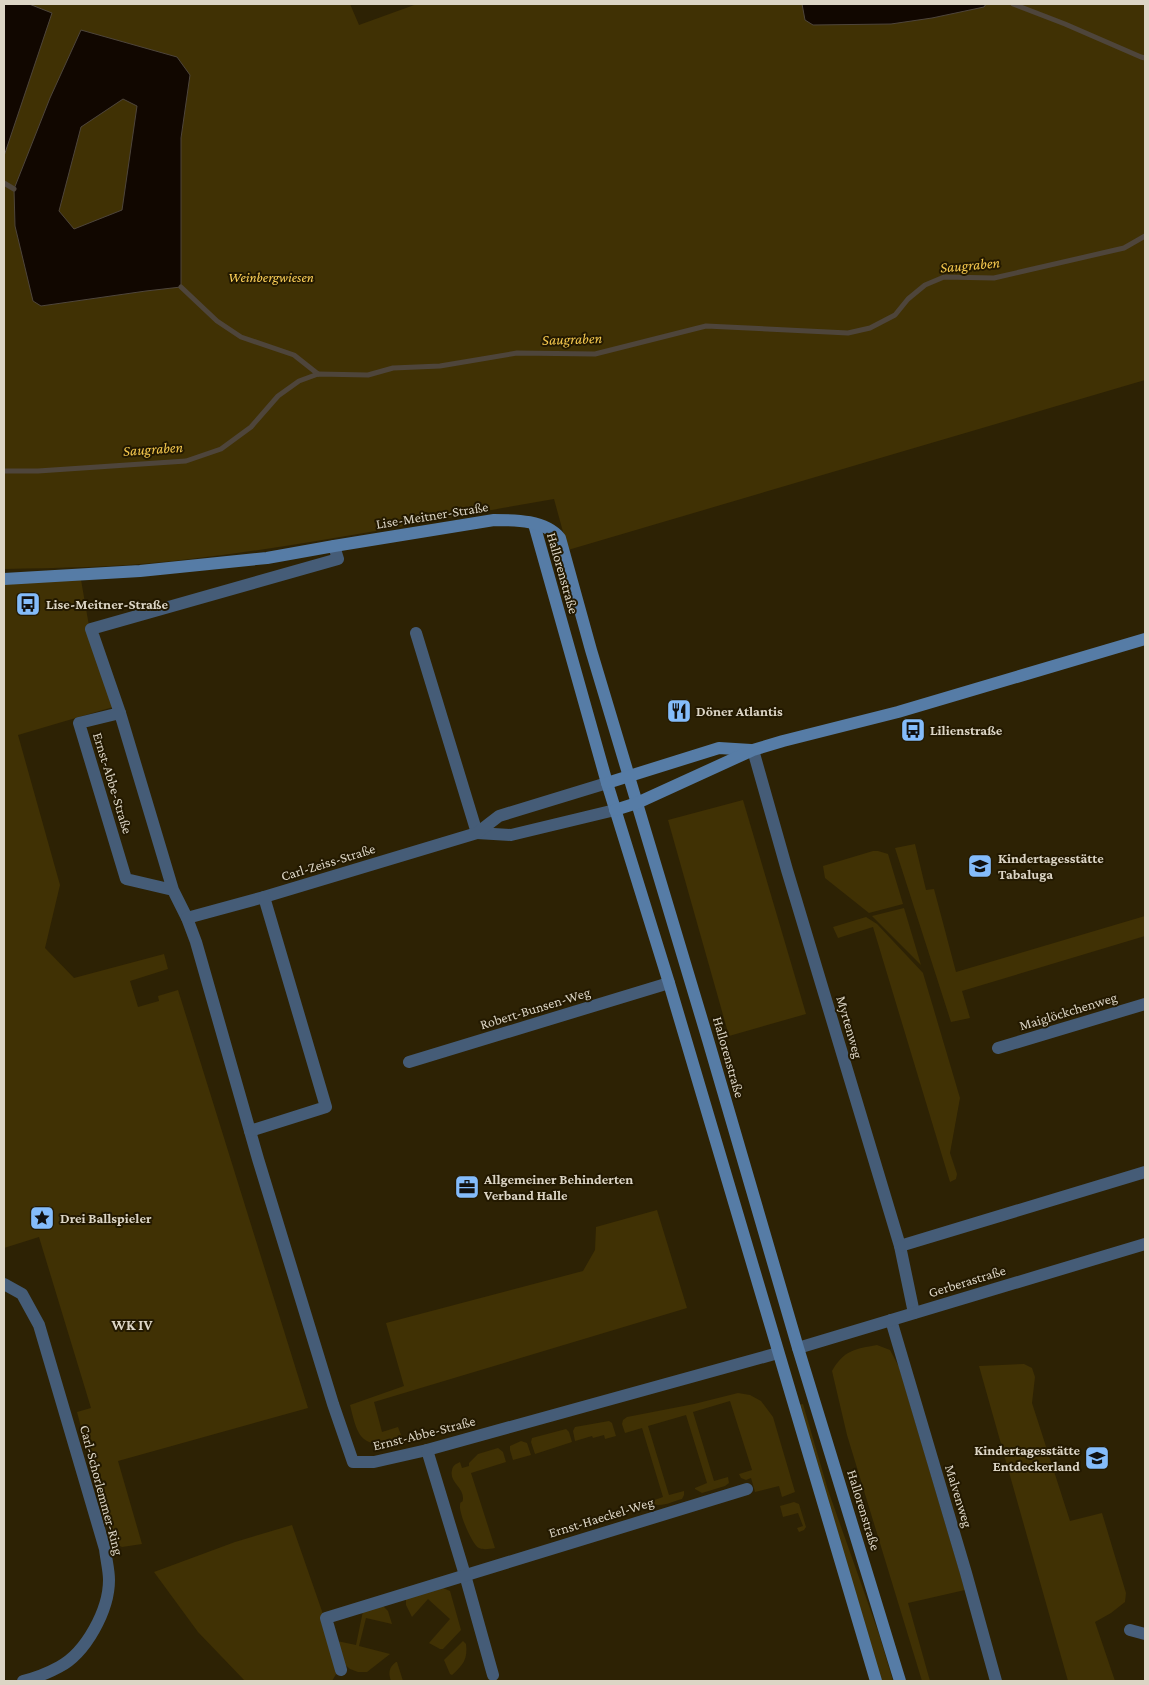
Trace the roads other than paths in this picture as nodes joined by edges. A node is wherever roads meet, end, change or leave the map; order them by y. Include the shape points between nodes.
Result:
1 (534, 524) junction
2 (334, 546) junction
3 (4, 579) edge
4 (416, 633) dead end
5 (1145, 639) edge
6 (120, 713) junction
7 (753, 750) junction
8 (629, 776) junction
9 (607, 783) junction
10 (637, 803) junction
11 (615, 810) junction
12 (477, 833) junction
13 (173, 890) junction
14 (264, 897) junction
15 (187, 918) junction
16 (669, 984) junction
17 (1145, 1004) edge
18 (998, 1048) dead end
19 (409, 1062) dead end
20 (250, 1131) junction
21 (1145, 1172) edge
22 (1145, 1244) edge
23 (900, 1246) junction
24 (4, 1284) edge
25 (914, 1313) junction
26 (891, 1320) junction
27 (798, 1348) junction
28 (778, 1353) junction
29 (427, 1450) junction
30 (747, 1489) dead end
31 (465, 1575) junction
32 (1130, 1630) dead end
33 (1145, 1634) edge
34 (341, 1670) dead end
35 (493, 1675) dead end
36 (23, 1681) edge
37 (876, 1681) edge
38 (900, 1681) edge
39 (996, 1681) edge

1 - 2 street, Lise-Meitner-Straße via 494,520
1 - 8 street, Hallorenstraße via 554,531 560,538
1 - 9 street, Hallorenstraße
2 - 3 street, Lise-Meitner-Straße via 267,558 159,569
2 - 6 street via 338,560 91,629
4 - 12 street
5 - 7 street via 898,712
6 - 13 street, Ernst-Abbe-Straße
6 - 13 street, Ernst-Abbe-Straße via 79,723 126,879
7 - 8 street via 720,748
7 - 10 street
7 - 23 street, Myrtenweg
8 - 9 street
8 - 10 street, Hallorenstraße
9 - 11 street, Hallorenstraße
9 - 12 street, Carl-Zeiss-Straße via 499,816
10 - 11 street
10 - 27 street, Hallorenstraße
11 - 12 street, Carl-Zeiss-Straße via 511,835
11 - 16 street, Hallorenstraße
12 - 14 street, Carl-Zeiss-Straße
13 - 15 street, Ernst-Abbe-Straße
14 - 15 street, Carl-Zeiss-Straße
14 - 20 street via 326,1107
15 - 20 street, Ernst-Abbe-Straße
16 - 19 street, Robert-Bunsen-Weg
16 - 28 street, Hallorenstraße
17 - 18 street, Maiglöckchenweg
20 - 29 street, Ernst-Abbe-Straße via 352,1462 374,1462
21 - 23 street
22 - 25 street, Gerberastraße
23 - 25 street, Myrtenweg
24 - 36 street, Carl-Schorlemmer-Ring via 22,1294 39,1325 105,1549 109,1580 98,1623 80,1650 60,1667
25 - 26 street, Gerberastraße
26 - 27 street, Gerberastraße
26 - 39 street, Malvenweg
27 - 28 street
27 - 38 street, Hallorenstraße
28 - 29 street, Ernst-Abbe-Straße
28 - 37 street, Hallorenstraße
29 - 31 street
30 - 31 street, Ernst-Haeckel-Weg
31 - 34 street, Ernst-Haeckel-Weg via 326,1618
31 - 35 street
32 - 33 street

